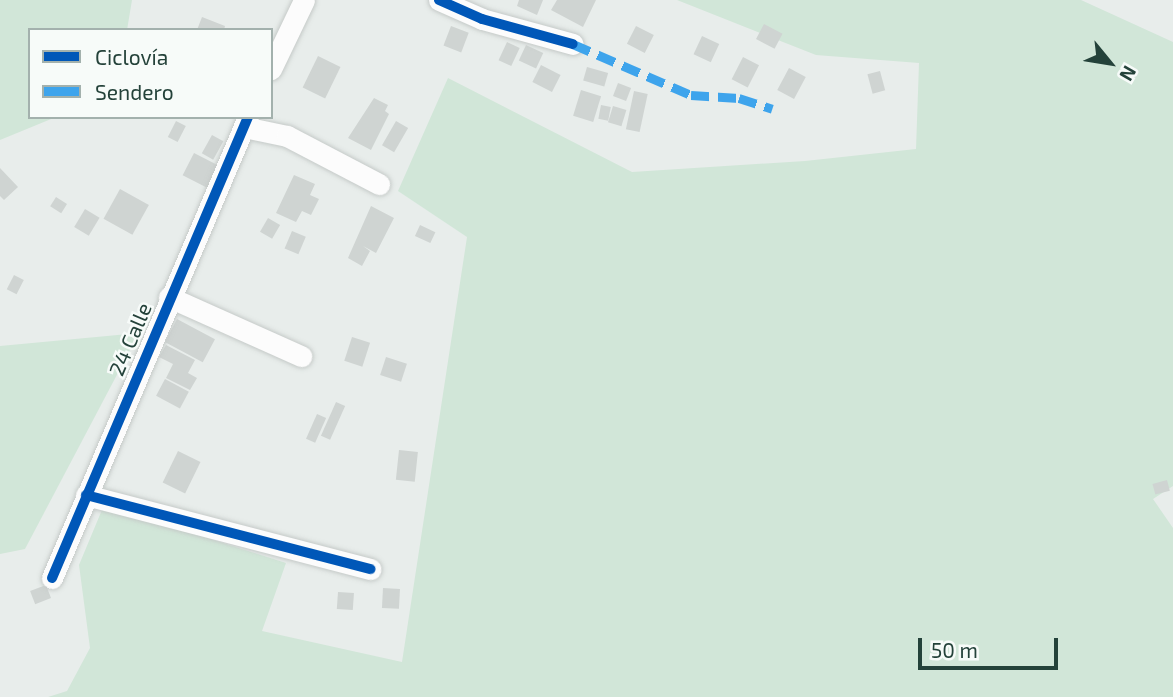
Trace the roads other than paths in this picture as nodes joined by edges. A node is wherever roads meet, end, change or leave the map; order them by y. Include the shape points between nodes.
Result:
1 (304, 0) edge
2 (439, 0) edge
3 (573, 44) dead end
4 (273, 65) edge
5 (246, 122) edge
6 (379, 184) dead end
7 (169, 297) junction
8 (301, 356) dead end
9 (86, 495) junction
10 (371, 569) dead end
11 (52, 578) dead end

1 - 4 street
2 - 3 street via 482,19
5 - 6 street via 287,136
5 - 7 street, 24 Calle
7 - 8 street
7 - 9 street, 24 Calle
9 - 10 street
9 - 11 street, 24 Calle

